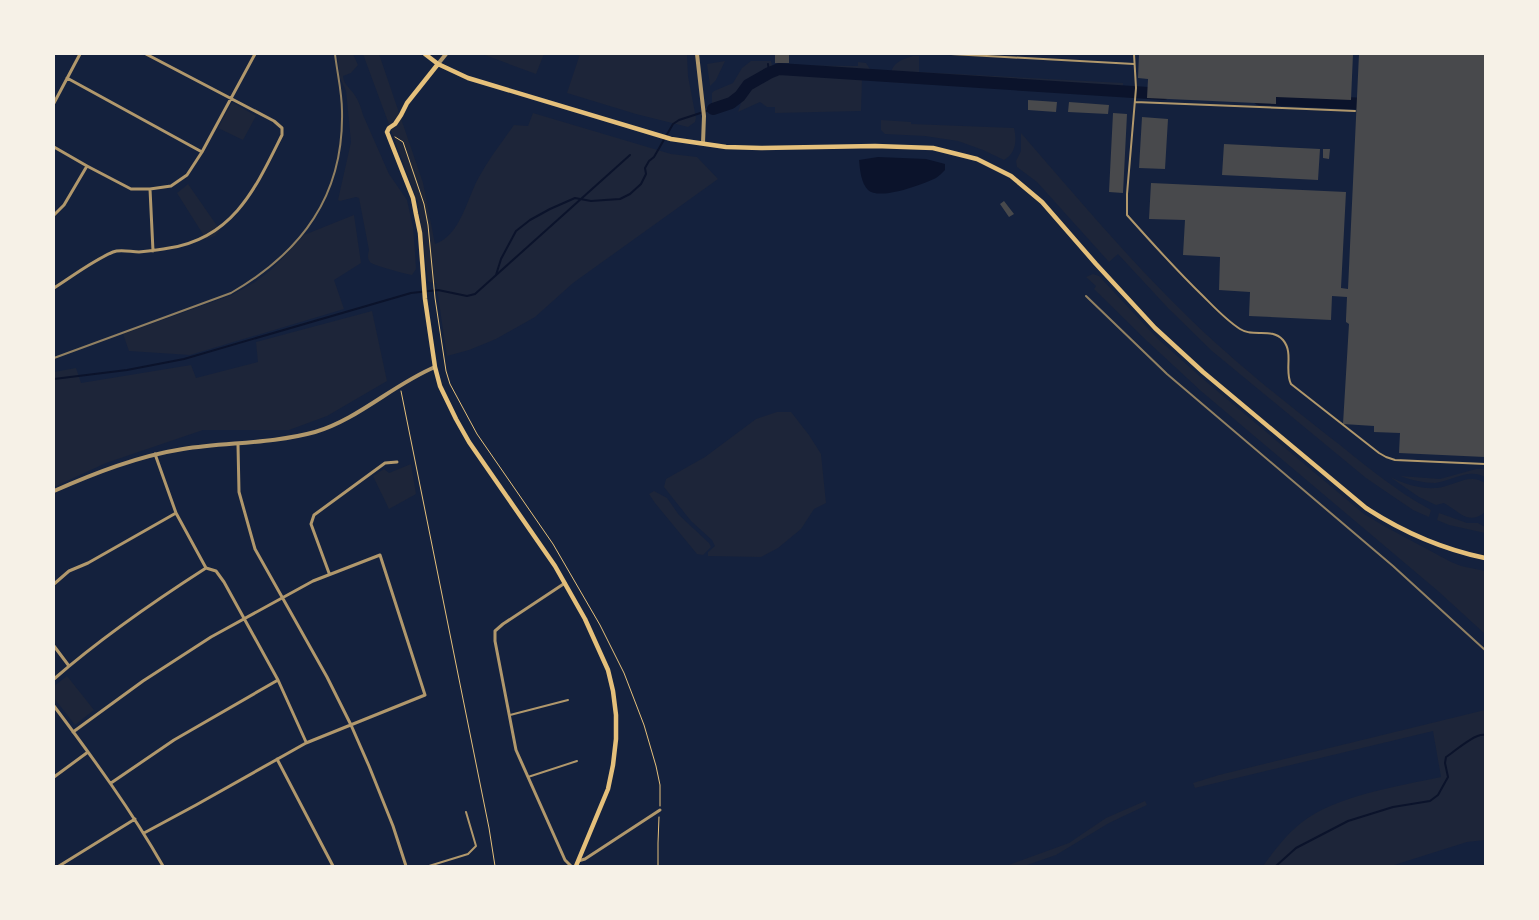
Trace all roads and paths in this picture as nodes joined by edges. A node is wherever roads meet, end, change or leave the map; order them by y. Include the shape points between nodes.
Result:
1 (80, 54) edge
2 (146, 54) edge
3 (255, 54) edge
4 (425, 54) edge
5 (446, 54) edge
6 (697, 54) edge
7 (950, 54) edge
8 (1134, 54) edge
9 (438, 64) junction
10 (1134, 64) junction
11 (67, 78) junction
12 (231, 99) junction
13 (1135, 102) junction
14 (54, 103) edge
15 (1355, 111) dead end
16 (403, 142) dead end
17 (703, 143) junction
18 (54, 147) edge
19 (202, 152) junction
20 (87, 166) junction
21 (150, 189) junction
22 (54, 215) edge
23 (153, 251) junction
24 (54, 288) edge
25 (435, 367) junction
26 (446, 370) dead end
27 (401, 390) dead end
28 (238, 444) junction
29 (155, 454) junction
30 (397, 462) dead end
31 (1485, 464) edge
32 (54, 491) edge
33 (176, 512) junction
34 (1485, 558) edge
35 (206, 568) junction
36 (329, 573) junction
37 (565, 583) junction
38 (54, 584) edge
39 (283, 597) junction
40 (245, 618) junction
41 (54, 646) edge
42 (68, 666) junction
43 (54, 679) edge
44 (278, 680) junction
45 (568, 700) dead end
46 (54, 706) edge
47 (510, 715) junction
48 (351, 725) junction
49 (73, 732) junction
50 (306, 743) junction
51 (88, 752) junction
52 (277, 759) junction
53 (577, 762) dead end
54 (54, 777) edge
55 (528, 777) junction
56 (111, 783) junction
57 (660, 810) joint
58 (466, 812) dead end
59 (135, 819) junction
60 (144, 833) junction
61 (577, 864) edge
62 (59, 866) edge
63 (163, 866) edge
64 (333, 866) edge
65 (406, 866) edge
66 (430, 866) edge
67 (495, 866) edge
68 (571, 866) edge
69 (658, 866) edge

1 - 11 street
2 - 12 street
3 - 12 street
4 - 9 main road
5 - 9 street
6 - 17 street via 704,116
7 - 10 lane
8 - 10 lane
9 - 17 main road via 468,78 658,136
9 - 25 main road via 387,132 413,198
10 - 13 lane
11 - 14 street
11 - 19 street
12 - 19 street
12 - 23 street via 282,128 282,135 258,182 238,212 213,233 183,246
13 - 15 lane
13 - 31 lane via 1127,215 1177,271 1241,330 1280,337 1288,352 1291,384 1386,457
16 - 26 path via 428,225
17 - 34 main road via 761,148 933,148 977,159 997,169 1042,202 1148,321 1203,372 1366,508 1426,541
18 - 20 street
19 - 21 street via 187,175 171,186
20 - 21 street via 131,189
20 - 22 street via 64,205
21 - 23 street
23 - 24 street via 114,251
25 - 28 street via 337,423 288,438
25 - 37 main road via 456,419
27 - 67 path
28 - 29 street
28 - 39 street via 240,492 246,520 255,548
29 - 32 street
29 - 33 street
30 - 36 street via 385,463 314,515 311,524
33 - 35 street
33 - 38 street via 69,571
35 - 40 street via 216,572 224,582
35 - 42 street via 149,604
36 - 39 street
36 - 48 street via 380,555 425,696
37 - 47 street via 495,631
37 - 61 main road via 605,662 616,715 615,748 608,789
39 - 40 street
39 - 48 street
40 - 44 street
40 - 49 street via 180,655
41 - 42 street
42 - 43 street
44 - 50 street
44 - 56 street via 182,735
45 - 47 lane
46 - 49 street
47 - 55 street via 516,750
48 - 50 street
48 - 65 street
49 - 51 street
50 - 52 street
51 - 54 street
51 - 56 street
52 - 60 street
52 - 64 street
53 - 55 lane
55 - 68 street via 565,860
56 - 59 street
57 - 61 street
57 - 69 path
58 - 66 lane via 476,846 468,854
59 - 60 street
59 - 62 street
60 - 63 street

